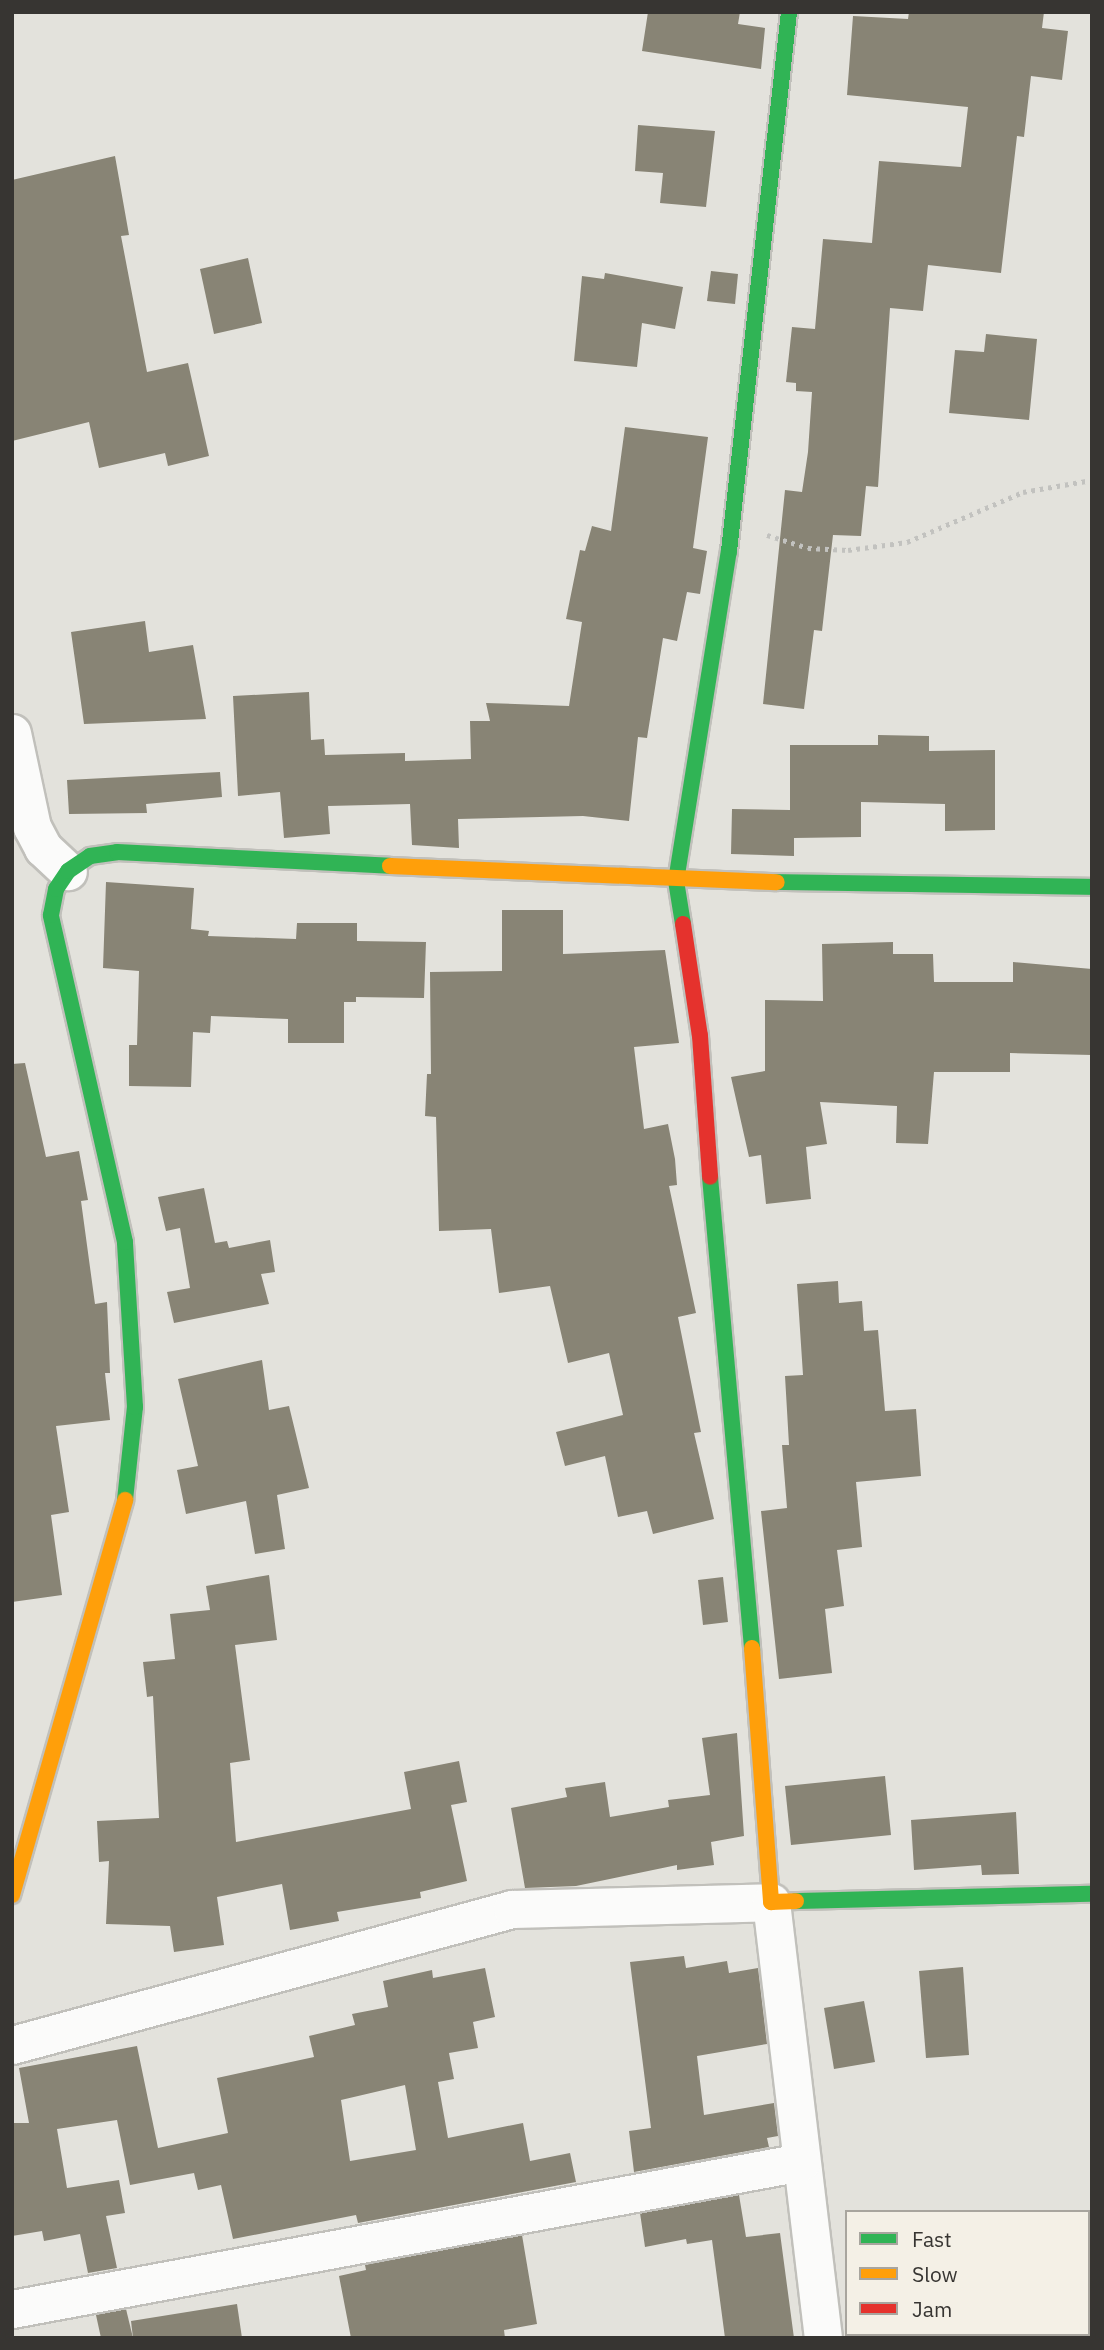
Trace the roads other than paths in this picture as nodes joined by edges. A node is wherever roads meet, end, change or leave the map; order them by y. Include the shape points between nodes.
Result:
1 (789, 12) edge
2 (12, 733) edge
3 (68, 871) junction
4 (676, 881) junction
5 (1092, 887) edge
6 (1092, 1894) edge
7 (12, 1895) edge
8 (771, 1902) junction
9 (12, 2045) edge
10 (801, 2162) junction
11 (12, 2309) edge
12 (823, 2338) edge

1 - 4 street via 733,525
2 - 3 street via 33,827 43,848
3 - 4 street via 90,856 117,852
3 - 7 street via 56,889 51,915 120,1209 132,1348 133,1440 128,1489
4 - 5 street
4 - 8 street via 699,1036
6 - 8 street
8 - 9 street via 512,1909
8 - 10 street
10 - 11 street
10 - 12 street

